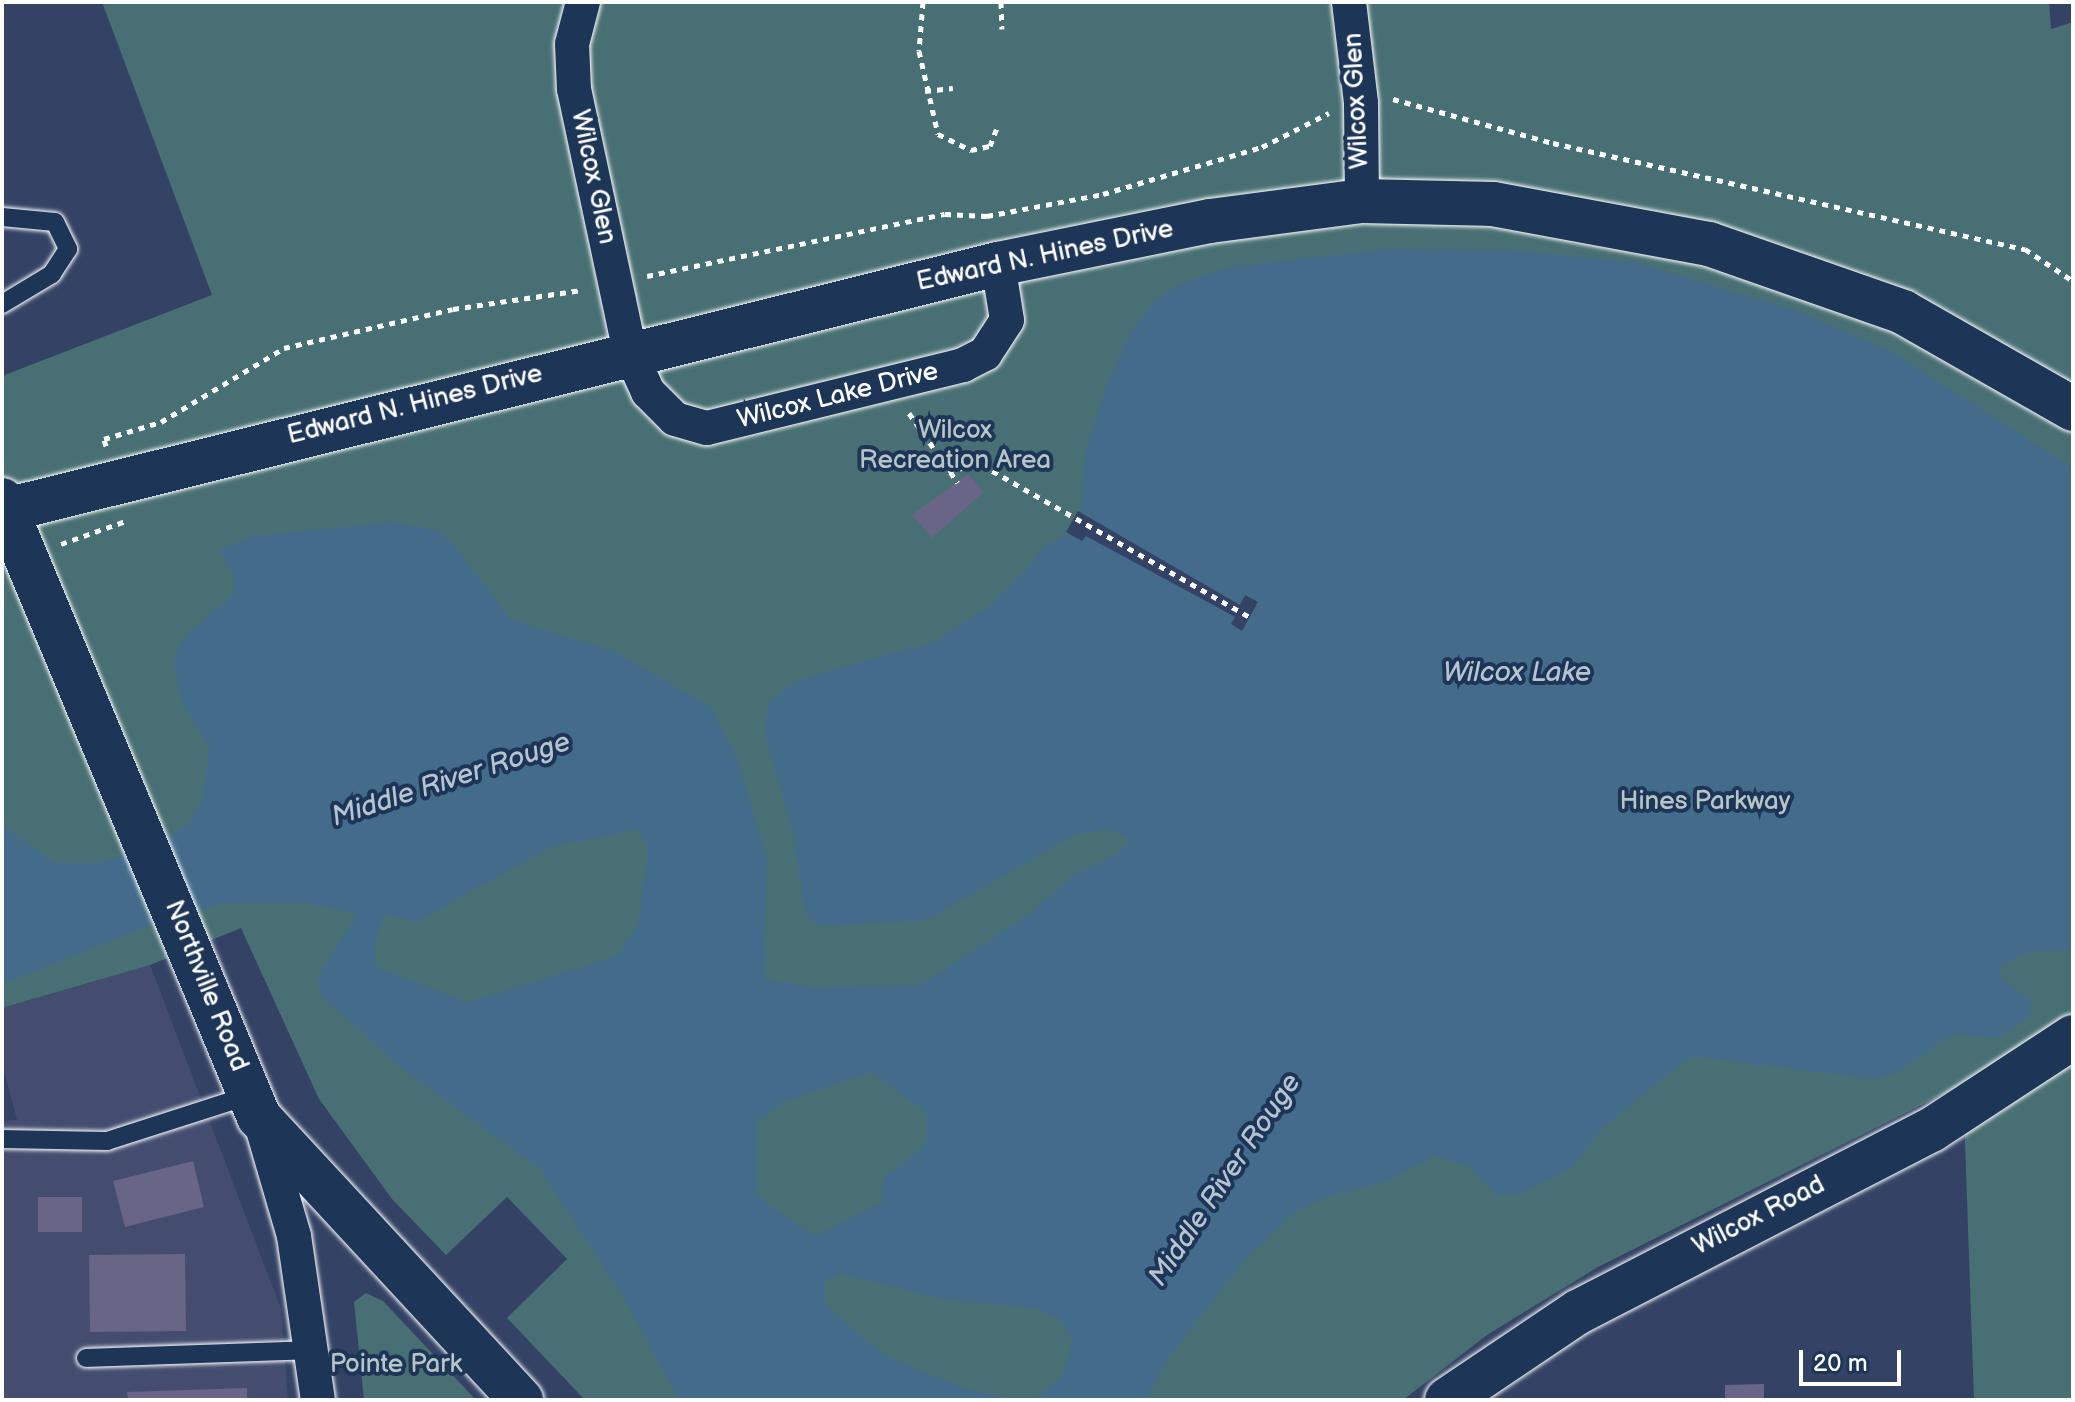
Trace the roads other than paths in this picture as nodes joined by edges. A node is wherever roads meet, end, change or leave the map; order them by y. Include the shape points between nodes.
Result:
1 (583, 2) edge
2 (1349, 2) edge
3 (1362, 201) junction
4 (2, 217) edge
5 (998, 264) junction
6 (2, 304) edge
7 (630, 352) junction
8 (2073, 409) edge
9 (3, 507) edge
10 (2073, 1037) edge
11 (254, 1106) junction
12 (2, 1139) edge
13 (313, 1350) junction
14 (86, 1358) dead end
15 (318, 1400) edge
16 (521, 1400) edge
17 (1447, 1400) edge

1 - 7 street, Wilcox Glen via 572,44 574,89
2 - 3 street, Wilcox Glen via 1360,87
3 - 5 street, Edward N. Hines Drive via 1210,221
3 - 8 street, Edward N. Hines Drive via 1493,204 1709,244 1903,312
4 - 6 lane via 55,222 68,249 52,274
5 - 7 street, Edward N. Hines Drive
5 - 7 street, Wilcox Lake Drive via 1007,320 985,354 896,383 707,428 659,408
7 - 9 street, Edward N. Hines Drive
9 - 11 street, Northville Road via 200,964
10 - 17 street, Wilcox Road via 1931,1130 1578,1312
11 - 12 lane via 107,1141
11 - 13 street via 294,1236
11 - 16 street, Northville Road
13 - 14 lane
13 - 15 street

